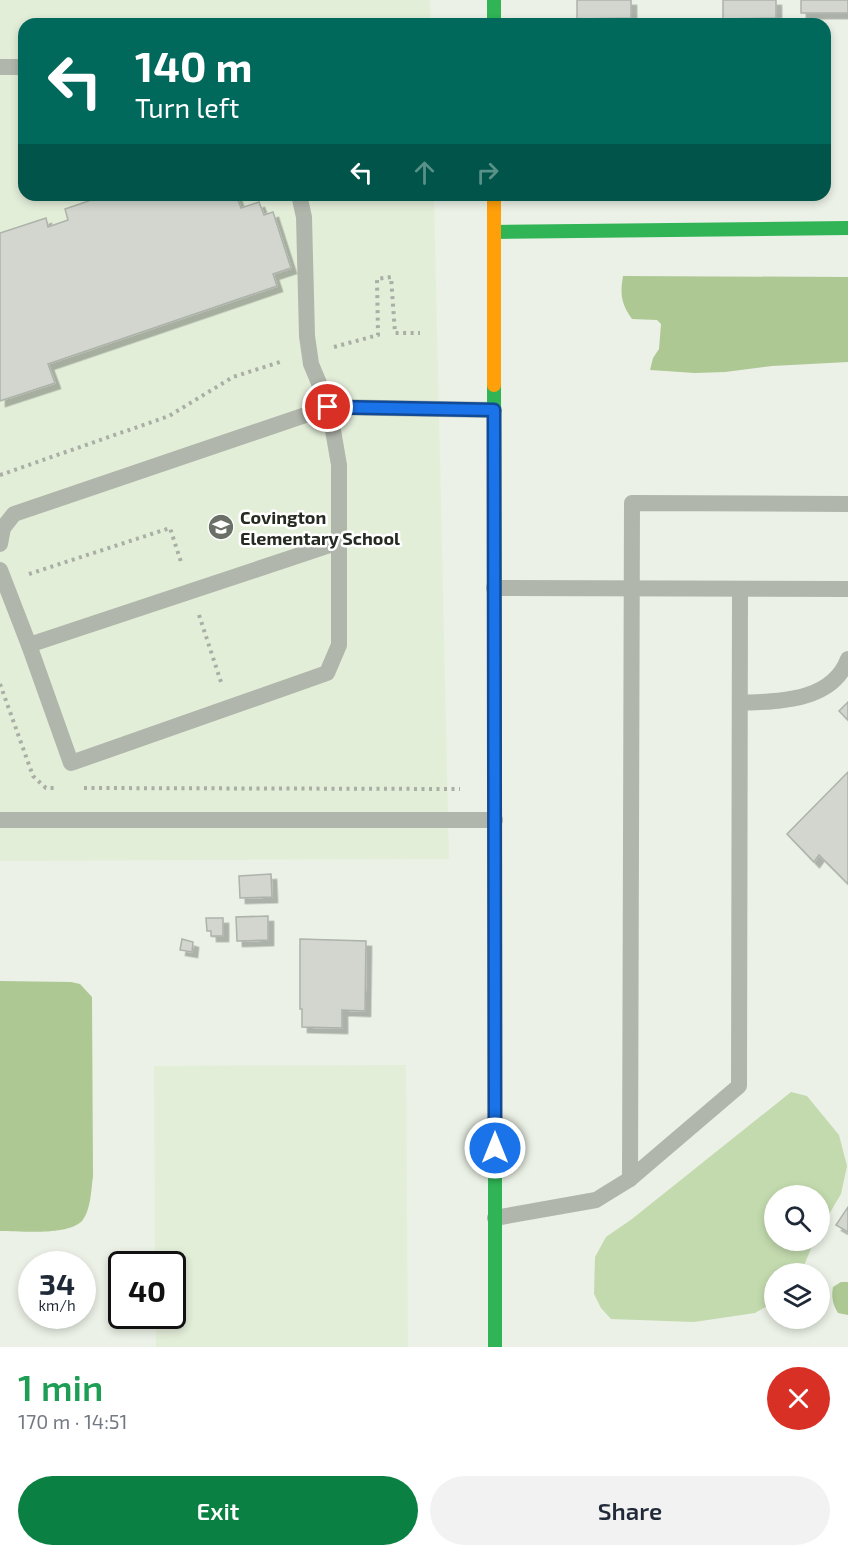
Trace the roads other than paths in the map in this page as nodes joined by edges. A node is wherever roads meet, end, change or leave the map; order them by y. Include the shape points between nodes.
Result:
1 (494, 0) edge
2 (494, 18) edge
3 (0, 67) edge
4 (18, 67) edge
5 (300, 201) edge
6 (494, 201) edge
7 (848, 228) edge
8 (494, 232) junction
9 (328, 407) junction
10 (494, 410) junction
11 (848, 504) edge
12 (339, 542) junction
13 (0, 544) edge
14 (0, 570) edge
15 (494, 588) junction
16 (632, 589) junction
17 (740, 589) junction
18 (848, 589) edge
19 (29, 645) junction
20 (848, 659) edge
21 (740, 703) junction
22 (0, 820) edge
23 (495, 820) junction
24 (630, 1179) junction
25 (495, 1218) junction
26 (495, 1347) edge

1 - 2 street
3 - 4 lane
5 - 9 lane via 307,336 311,364
6 - 8 street
7 - 8 street
8 - 10 street
9 - 10 lane
9 - 12 lane via 339,465
9 - 13 lane via 14,514 3,528
10 - 15 street
11 - 16 lane via 632,503
12 - 19 lane
12 - 19 lane via 339,645 327,673 70,763
14 - 19 lane
15 - 16 lane
15 - 23 street
16 - 17 lane
16 - 24 lane
17 - 18 lane
17 - 21 lane
20 - 21 lane via 832,683 819,692
21 - 24 lane via 739,1086
22 - 23 lane
23 - 25 street
24 - 25 lane via 596,1200
25 - 26 street

